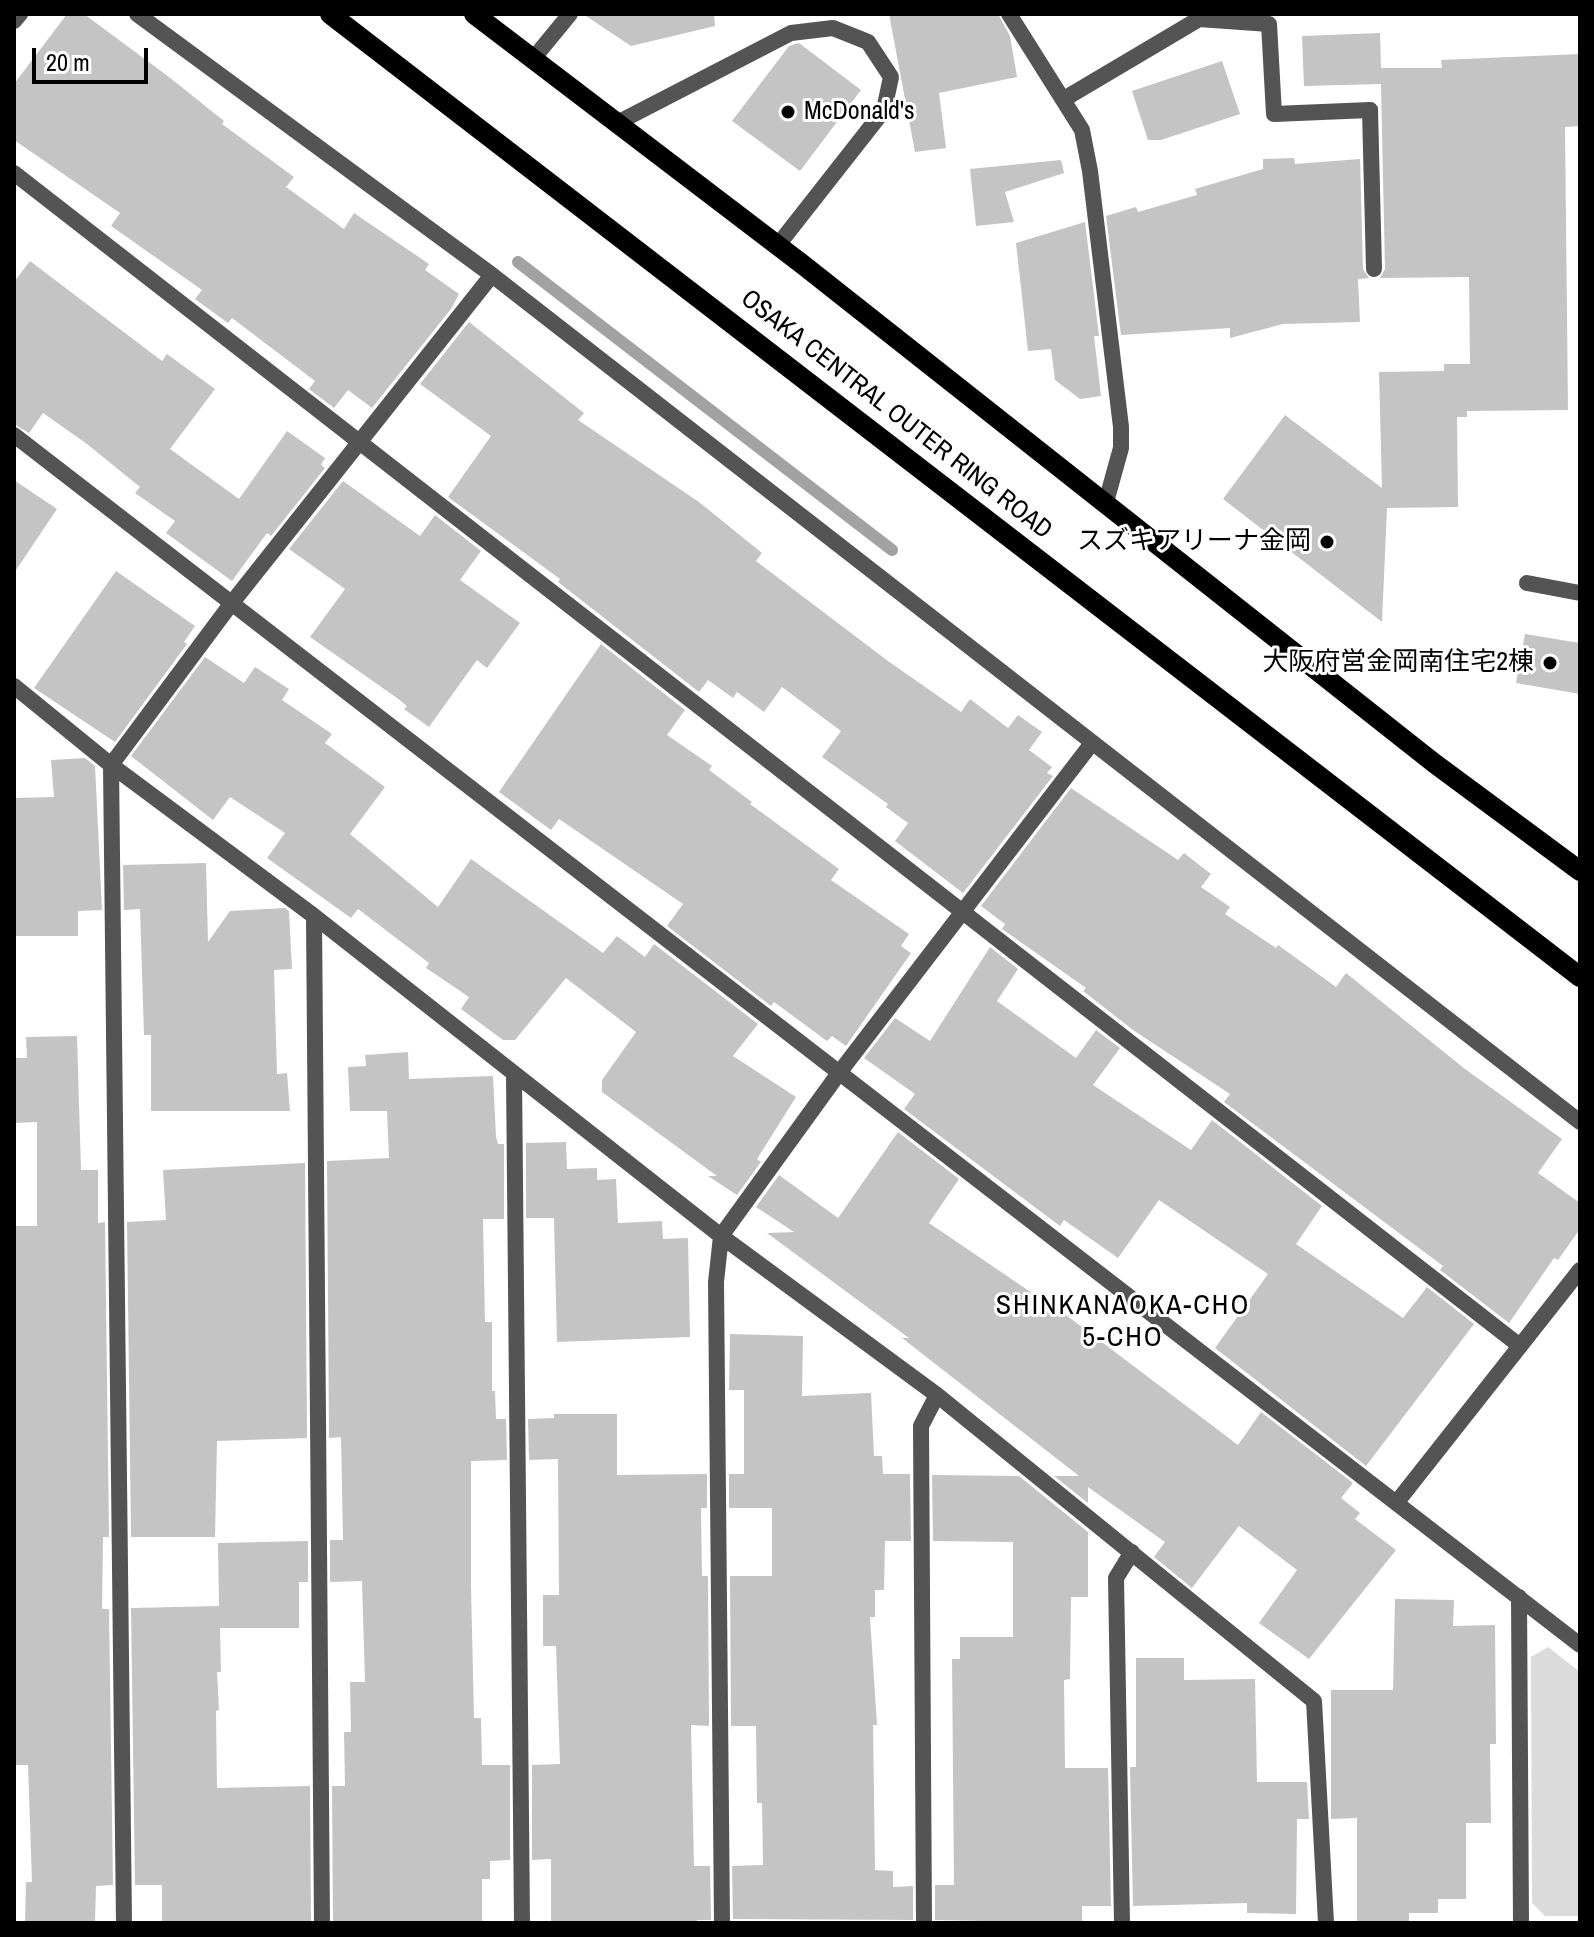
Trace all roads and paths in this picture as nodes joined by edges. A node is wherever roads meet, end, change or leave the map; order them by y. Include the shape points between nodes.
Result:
1 (20, 14) edge
2 (137, 14) edge
3 (330, 14) edge
4 (474, 14) edge
5 (570, 14) edge
6 (1009, 14) edge
7 (1199, 16) edge
8 (14, 21) edge
9 (533, 59) junction
10 (1064, 99) junction
11 (617, 123) junction
12 (14, 173) edge
13 (778, 245) junction
14 (1374, 269) dead end
15 (492, 275) junction
16 (14, 435) edge
17 (359, 444) junction
18 (1106, 502) junction
19 (1527, 583) dead end
20 (1580, 593) edge
21 (231, 604) junction
22 (14, 686) edge
23 (1092, 743) junction
24 (111, 765) junction
25 (1580, 871) edge
26 (963, 913) junction
27 (314, 916) junction
28 (1580, 977) edge
29 (839, 1073) junction
30 (514, 1075) junction
31 (1580, 1122) edge
32 (721, 1236) junction
33 (1580, 1270) edge
34 (1520, 1346) junction
35 (937, 1395) junction
36 (1397, 1502) junction
37 (1132, 1552) junction
38 (1519, 1597) junction
39 (1580, 1645) edge
40 (124, 1923) edge
41 (322, 1923) edge
42 (522, 1923) edge
43 (722, 1923) edge
44 (924, 1923) edge
45 (1122, 1923) edge
46 (1326, 1923) edge
47 (1521, 1923) edge

1 - 8 street
2 - 15 street
3 - 28 main road, OSAKA CENTRAL OUTER RING ROAD
4 - 9 main road
5 - 9 street
6 - 10 street
7 - 10 street
7 - 14 street via 1269,24 1274,114 1370,110
9 - 11 main road
10 - 18 street via 1082,130 1090,171 1121,427 1121,448
11 - 13 main road
11 - 13 street via 791,33 833,28 868,42 891,77 884,110
12 - 17 street
13 - 18 main road
15 - 17 street
15 - 23 street
16 - 21 street
17 - 21 street
17 - 26 street
18 - 25 main road via 1434,763
19 - 20 street
21 - 24 street
21 - 29 street
22 - 24 street
23 - 26 street
23 - 31 street
24 - 27 street
24 - 40 street
26 - 29 street
26 - 34 street
27 - 30 street
27 - 41 street
29 - 32 street
29 - 36 street
30 - 32 street
30 - 42 street
32 - 35 street
32 - 43 street via 716,1298
33 - 34 street
34 - 36 street
35 - 37 street
35 - 44 street via 921,1426
36 - 38 street
37 - 45 street via 1116,1578
37 - 46 street via 1314,1701
38 - 39 street
38 - 47 street

